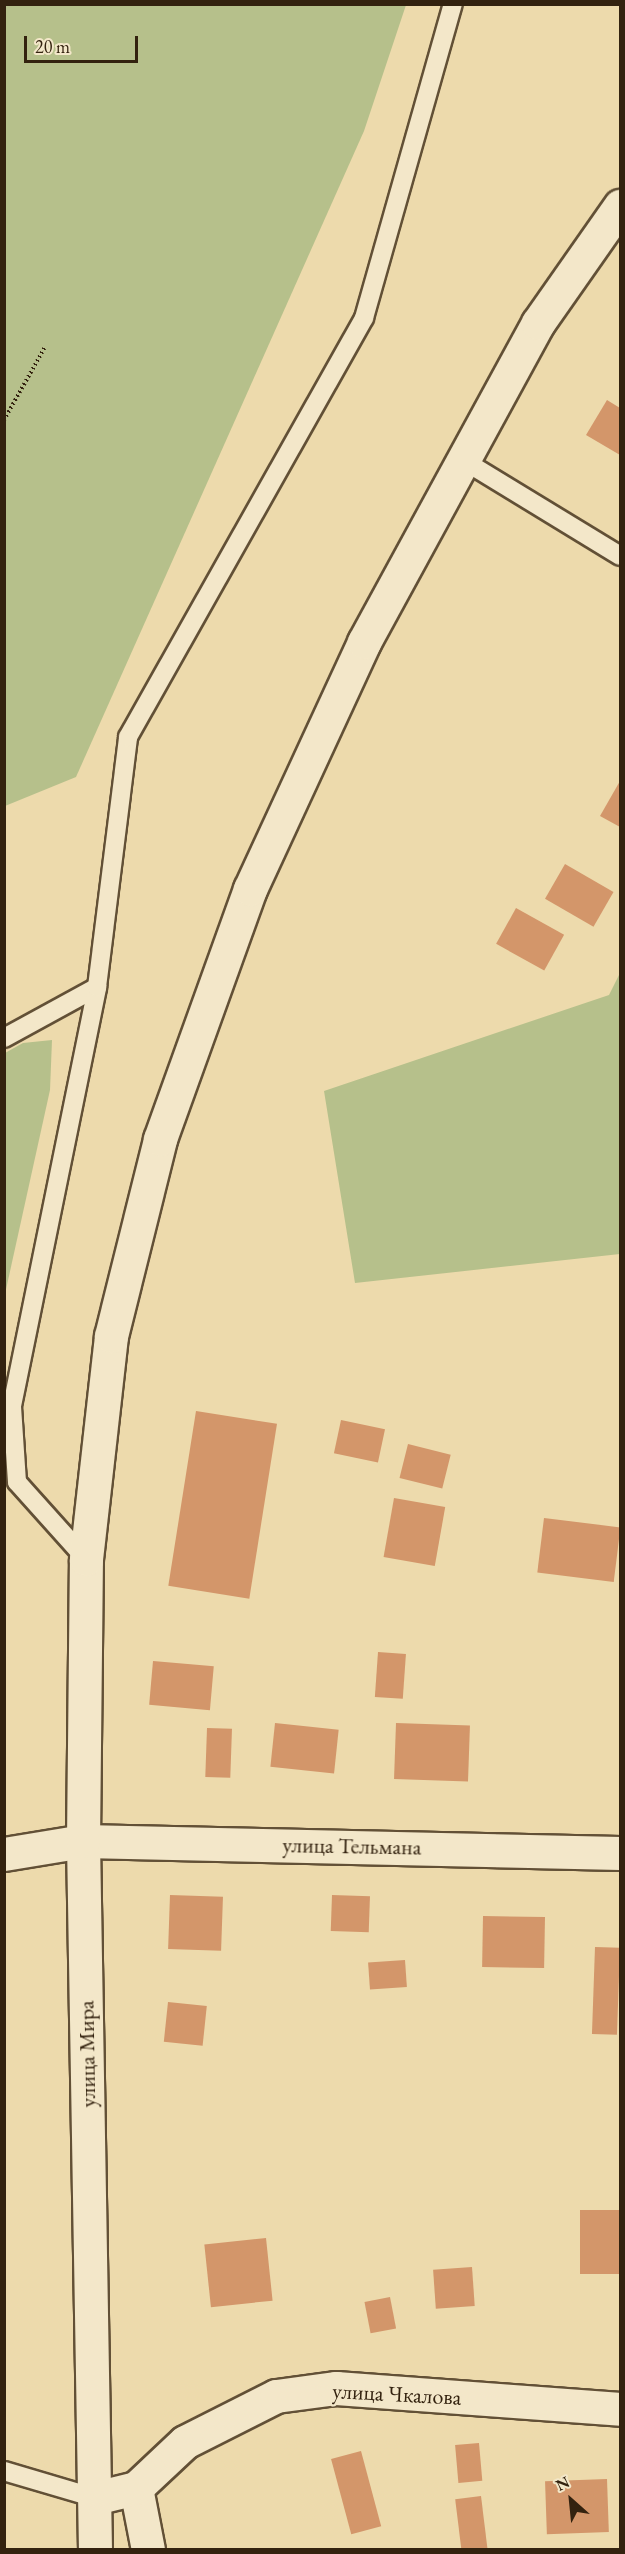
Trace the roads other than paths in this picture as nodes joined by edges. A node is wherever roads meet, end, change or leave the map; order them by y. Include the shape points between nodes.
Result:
1 (453, 4) edge
2 (621, 206) edge
3 (463, 460) junction
4 (621, 556) edge
5 (97, 987) junction
6 (4, 1038) edge
7 (86, 1559) junction
8 (83, 1841) junction
9 (621, 1853) edge
10 (4, 1854) edge
11 (621, 2409) edge
12 (4, 2471) edge
13 (136, 2488) junction
14 (95, 2498) junction
15 (95, 2550) edge
16 (148, 2550) edge

1 - 5 lane via 364,318 128,737
2 - 3 main road, улица Мира via 538,323
3 - 4 lane
3 - 7 main road, улица Мира via 364,642 250,889 164,1129 111,1336
5 - 6 lane
5 - 7 lane via 12,1406 17,1482
7 - 8 main road, улица Мира
8 - 9 main road, улица Тельмана
8 - 10 main road, улица Тельмана
8 - 14 main road, улица Мира
11 - 13 main road, улица Чкалова via 336,2388 276,2396 185,2442
12 - 14 lane
13 - 14 main road, улица Чкалова
13 - 16 main road
14 - 15 main road, улица Мира

